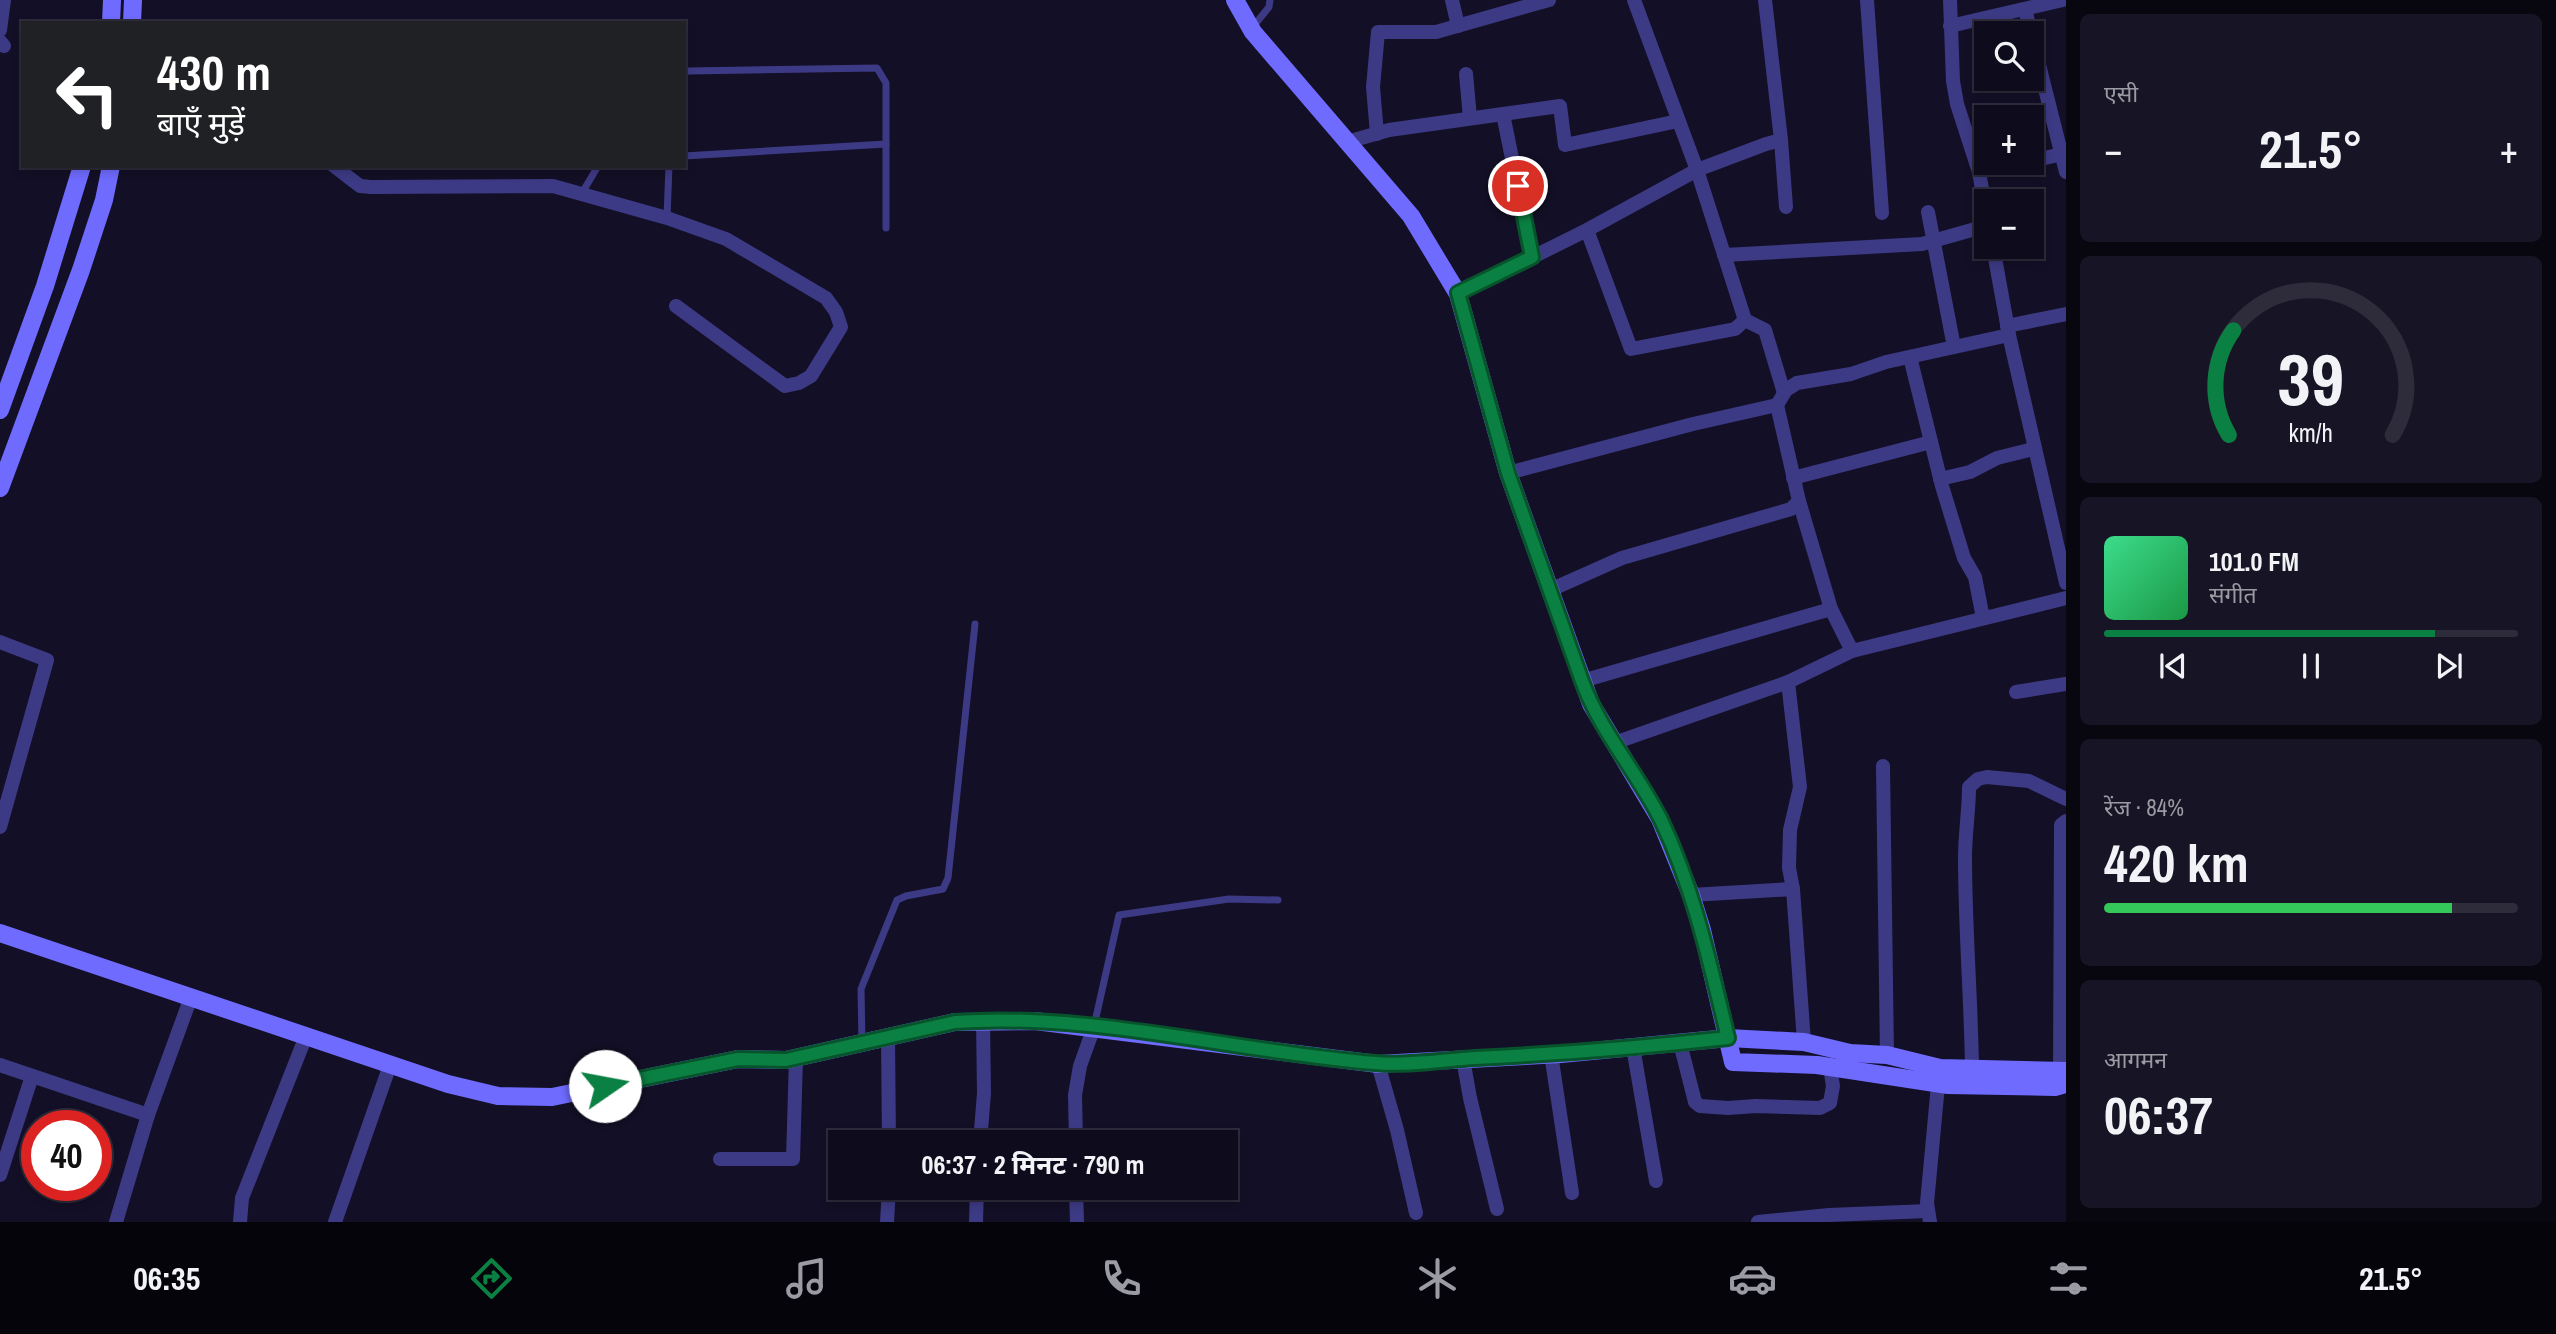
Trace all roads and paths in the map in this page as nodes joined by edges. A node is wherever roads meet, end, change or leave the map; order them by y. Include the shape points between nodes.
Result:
1 (4, 0) edge
2 (112, 0) edge
3 (132, 0) edge
4 (1235, 0) edge
5 (1270, 0) edge
6 (1452, 0) edge
7 (1549, 0) edge
8 (1634, 0) edge
9 (1765, 0) edge
10 (1867, 0) edge
11 (1950, 0) edge
12 (2063, 0) edge
13 (2025, 9) junction
14 (111, 21) edge
15 (132, 21) edge
16 (2028, 21) edge
17 (1458, 26) junction
18 (1950, 26) junction
19 (1251, 29) junction
20 (0, 30) edge
21 (686, 72) edge
22 (1466, 74) dead end
23 (2044, 82) edge
24 (1503, 114) junction
25 (1470, 118) junction
26 (1678, 121) junction
27 (1377, 134) junction
28 (1782, 140) junction
29 (1347, 142) junction
30 (886, 144) junction
31 (2064, 154) edge
32 (686, 156) edge
33 (1974, 157) edge
34 (2044, 158) edge
35 (81, 168) edge
36 (111, 168) edge
37 (337, 168) edge
38 (597, 168) edge
39 (669, 168) edge
40 (1697, 170) junction
41 (2066, 172) edge
42 (582, 194) junction
43 (1786, 207) dead end
44 (1928, 212) dead end
45 (1882, 213) dead end
46 (667, 218) junction
47 (886, 228) dead end
48 (1974, 229) edge
49 (1587, 230) junction
50 (1934, 241) junction
51 (1724, 256) junction
52 (1532, 257) junction
53 (1995, 259) edge
54 (1458, 293) junction
55 (676, 306) dead end
56 (2066, 314) edge
57 (1745, 320) junction
58 (2008, 330) junction
59 (1954, 347) junction
60 (1910, 357) junction
61 (1781, 399) junction
62 (0, 410) edge
63 (1931, 442) junction
64 (2034, 449) junction
65 (1508, 473) junction
66 (1793, 478) junction
67 (1940, 479) junction
68 (0, 488) edge
69 (1799, 501) junction
70 (2066, 583) edge
71 (1550, 590) junction
72 (2066, 598) edge
73 (1831, 609) junction
74 (1983, 618) junction
75 (975, 624) dead end
76 (0, 642) edge
77 (1852, 650) junction
78 (1582, 681) junction
79 (1788, 682) junction
80 (2066, 684) edge
81 (2016, 692) dead end
82 (1614, 743) junction
83 (1883, 766) dead end
84 (2066, 799) edge
85 (2066, 821) edge
86 (0, 827) edge
87 (1793, 889) junction
88 (1691, 895) junction
89 (1278, 900) dead end
90 (0, 933) edge
91 (191, 998) junction
92 (983, 1020) junction
93 (1094, 1027) junction
94 (306, 1036) junction
95 (888, 1037) junction
96 (1728, 1038) junction
97 (1804, 1042) junction
98 (862, 1043) junction
99 (1680, 1043) junction
100 (1633, 1047) junction
101 (1551, 1054) junction
102 (1887, 1055) junction
103 (796, 1058) junction
104 (1463, 1059) junction
105 (1378, 1064) junction
106 (0, 1065) edge
107 (390, 1065) junction
108 (1830, 1067) junction
109 (1972, 1068) junction
110 (32, 1076) junction
111 (1939, 1076) junction
112 (2063, 1077) edge
113 (148, 1115) junction
114 (889, 1130) edge
115 (981, 1130) edge
116 (1076, 1130) edge
117 (720, 1159) dead end
118 (0, 1175) edge
119 (1656, 1181) dead end
120 (1572, 1193) dead end
121 (888, 1200) edge
122 (977, 1200) edge
123 (1076, 1200) edge
124 (1497, 1209) dead end
125 (1416, 1213) dead end
126 (1929, 1216) edge
127 (116, 1222) edge
128 (240, 1222) edge
129 (335, 1222) edge
130 (887, 1222) edge
131 (976, 1222) edge
132 (1077, 1222) edge
133 (1758, 1222) edge

1 - 20 street
2 - 14 street
3 - 15 street
4 - 19 street
5 - 19 lane
6 - 17 street
7 - 17 street
8 - 26 street
9 - 28 street
10 - 45 street
11 - 18 street
12 - 13 street
13 - 16 street
13 - 18 street
17 - 27 street via 1436,32 1378,32 1373,88
18 - 33 street via 1957,104
19 - 29 street
21 - 30 lane via 877,68 886,83
22 - 25 street
23 - 31 street
24 - 25 street
24 - 26 street via 1560,106 1565,145
24 - 52 street
25 - 27 street
26 - 40 street
27 - 29 street
28 - 40 street
28 - 43 street
29 - 54 street via 1411,216
30 - 32 lane
30 - 47 lane
31 - 34 street
31 - 41 street
35 - 62 street
36 - 68 street via 81,270
37 - 42 street via 360,186 554,186
38 - 42 lane
39 - 46 lane
40 - 49 street
40 - 51 street
42 - 46 street
44 - 50 street
46 - 55 street via 726,239 826,298 841,327 811,376 785,386
48 - 50 street
49 - 52 street
49 - 57 street via 1632,349 1735,328
50 - 51 street
50 - 59 street
51 - 57 street
52 - 54 street
53 - 58 street
54 - 65 street
56 - 58 street
57 - 61 street via 1765,330
58 - 59 street
58 - 64 street
59 - 60 street
60 - 61 street via 1797,383
60 - 63 street
61 - 65 street
61 - 66 street
63 - 66 street
63 - 67 street
64 - 67 street
64 - 70 street
65 - 71 street
66 - 69 street
67 - 74 street via 1964,558 1975,577
69 - 71 street via 1791,509 1622,558
69 - 73 street
71 - 78 street
72 - 74 street
73 - 77 street
73 - 78 street
74 - 77 street
75 - 98 lane via 948,878 943,889 898,900 861,989
76 - 86 street via 47,660
77 - 79 street
78 - 82 street
79 - 82 street
79 - 87 street via 1800,787 1790,830
80 - 81 street
82 - 88 street via 1660,819
83 - 102 street
84 - 109 street via 2029,780 1987,777 1969,787 1965,853
85 - 112 street via 2061,825
87 - 88 street
87 - 97 street
88 - 96 street
89 - 93 lane via 1230,899 1119,915
90 - 91 street
91 - 94 street
91 - 113 street
92 - 93 street
92 - 95 street
92 - 115 street
93 - 105 street
93 - 116 street via 1080,1066
94 - 107 street
94 - 128 street via 242,1198
95 - 98 street
95 - 114 street
96 - 97 street
96 - 99 street
96 - 108 street via 1733,1062
97 - 102 street via 1850,1053
98 - 103 street
99 - 100 street
99 - 108 street via 1695,1102 1709,1108 1820,1108 1830,1103
100 - 101 street
100 - 119 street
101 - 104 street
101 - 120 street
102 - 111 street
103 - 107 street via 738,1059 552,1097 498,1096
103 - 117 street via 793,1159
104 - 105 street
104 - 124 street
105 - 125 street
106 - 110 street
107 - 129 street
108 - 111 street
109 - 111 street
109 - 112 street
110 - 113 street
110 - 118 street
111 - 112 street via 2055,1087
111 - 126 street
113 - 127 street
121 - 130 street
122 - 131 street
123 - 132 street
126 - 133 street via 1829,1215

